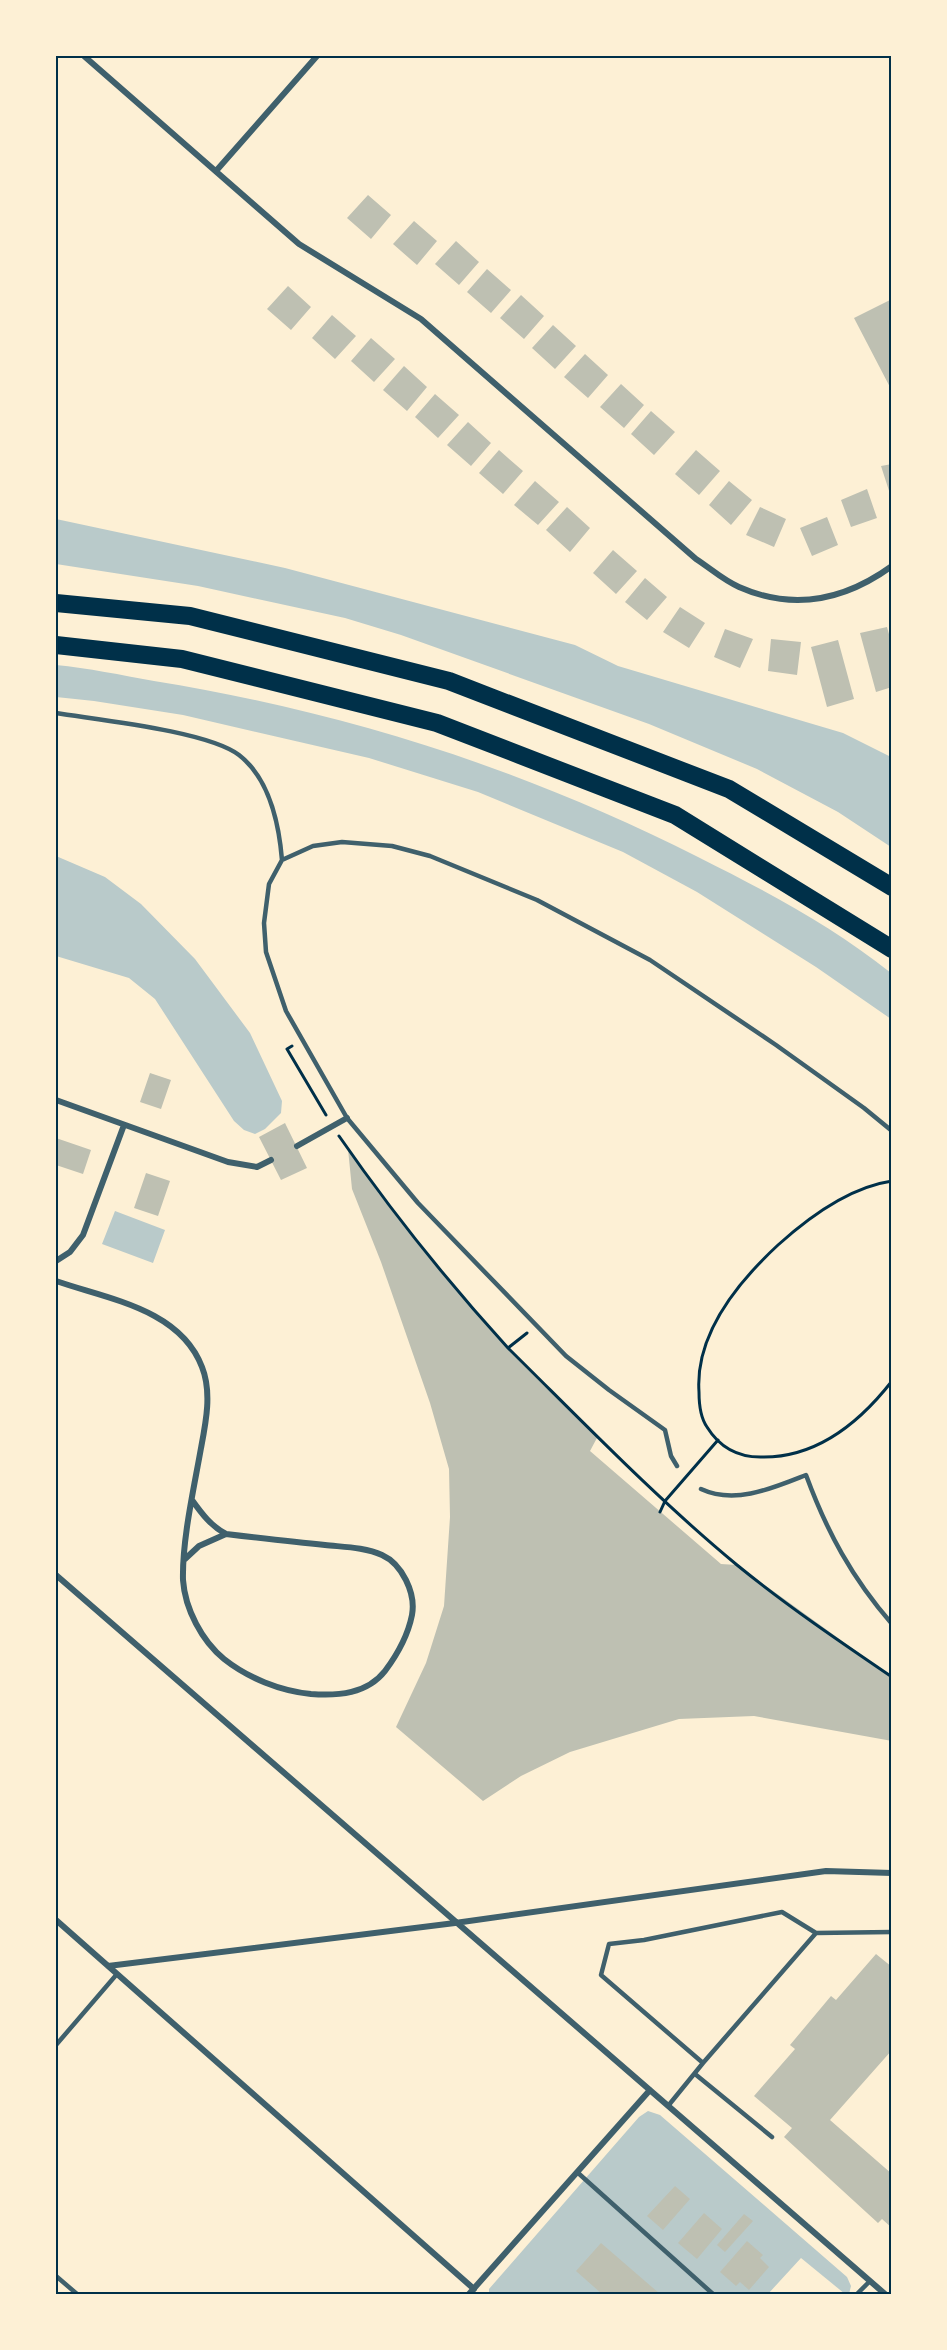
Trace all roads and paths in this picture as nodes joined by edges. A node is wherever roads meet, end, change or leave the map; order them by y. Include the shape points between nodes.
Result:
1 (84, 56) edge
2 (317, 56) edge
3 (216, 171) junction
4 (891, 566) edge
5 (56, 603) edge
6 (56, 645) edge
7 (56, 714) edge
8 (282, 860) junction
9 (891, 886) edge
10 (891, 949) edge
11 (302, 1040) junction
12 (56, 1100) edge
13 (347, 1118) junction
14 (124, 1125) junction
15 (332, 1126) junction
16 (891, 1131) edge
17 (297, 1146) dead end
18 (271, 1160) dead end
19 (891, 1181) edge
20 (56, 1261) edge
21 (56, 1281) edge
22 (536, 1326) junction
23 (508, 1348) junction
24 (891, 1380) edge
25 (718, 1440) junction
26 (676, 1466) dead end
27 (701, 1489) dead end
28 (192, 1500) junction
29 (665, 1501) junction
30 (660, 1512) dead end
31 (225, 1534) junction
32 (185, 1559) junction
33 (56, 1575) edge
34 (891, 1624) edge
35 (891, 1677) edge
36 (891, 1872) edge
37 (56, 1920) edge
38 (454, 1923) junction
39 (891, 1932) edge
40 (816, 1933) junction
41 (108, 1966) junction
42 (117, 1974) junction
43 (56, 2045) edge
44 (703, 2063) junction
45 (695, 2074) junction
46 (650, 2091) junction
47 (668, 2106) junction
48 (772, 2137) dead end
49 (577, 2172) junction
50 (56, 2276) edge
51 (870, 2281) junction
52 (472, 2293) edge
53 (76, 2295) edge
54 (713, 2295) edge
55 (857, 2295) edge
56 (885, 2295) edge

1 - 3 street
2 - 3 street
3 - 4 street via 299,244 421,320 696,559 738,587 787,600 820,599 848,592
5 - 9 highway via 190,616 449,681 729,789
6 - 10 highway via 182,659 437,723 675,815
7 - 8 lane via 222,744 256,774 271,800
8 - 11 lane via 269,884 264,923 266,952 279,992
8 - 16 lane via 313,846 342,842 392,846 430,856 537,900 650,960 864,1108
11 - 13 lane
11 - 15 path via 286,1049
12 - 14 street
13 - 15 street
13 - 22 lane via 418,1203
14 - 18 street via 228,1162 257,1167
14 - 20 street via 83,1235 70,1252
15 - 17 street
15 - 23 path via 435,1266
19 - 25 path via 860,1190 793,1232 762,1260 715,1323 698,1378 700,1408 706,1426
21 - 28 street via 148,1312 174,1328 190,1346 202,1368 207,1393
22 - 23 path
22 - 26 lane via 574,1363 665,1430
23 - 29 path
24 - 25 path via 848,1426 807,1450 786,1457 752,1458 732,1452
25 - 29 path
27 - 34 lane via 727,1496 755,1493 806,1475 845,1563
28 - 31 street via 204,1517
28 - 32 street
29 - 30 path
29 - 35 path via 737,1565
31 - 32 street via 199,1546
31 - 32 street via 355,1548 382,1555 399,1568 410,1590 412,1614 400,1648 384,1673 353,1693 327,1695 296,1693 237,1669 217,1653 192,1614 183,1582
33 - 38 street
36 - 38 street via 826,1871
37 - 41 street
38 - 41 street
38 - 46 street
39 - 40 lane
40 - 44 lane
40 - 44 lane via 782,1912 609,1944 601,1976
41 - 42 street
42 - 43 lane
42 - 52 street
44 - 45 lane
45 - 47 lane
45 - 48 lane
46 - 47 street
46 - 49 street
47 - 51 street
49 - 52 street
49 - 54 lane
50 - 53 lane
51 - 55 lane
51 - 56 street

